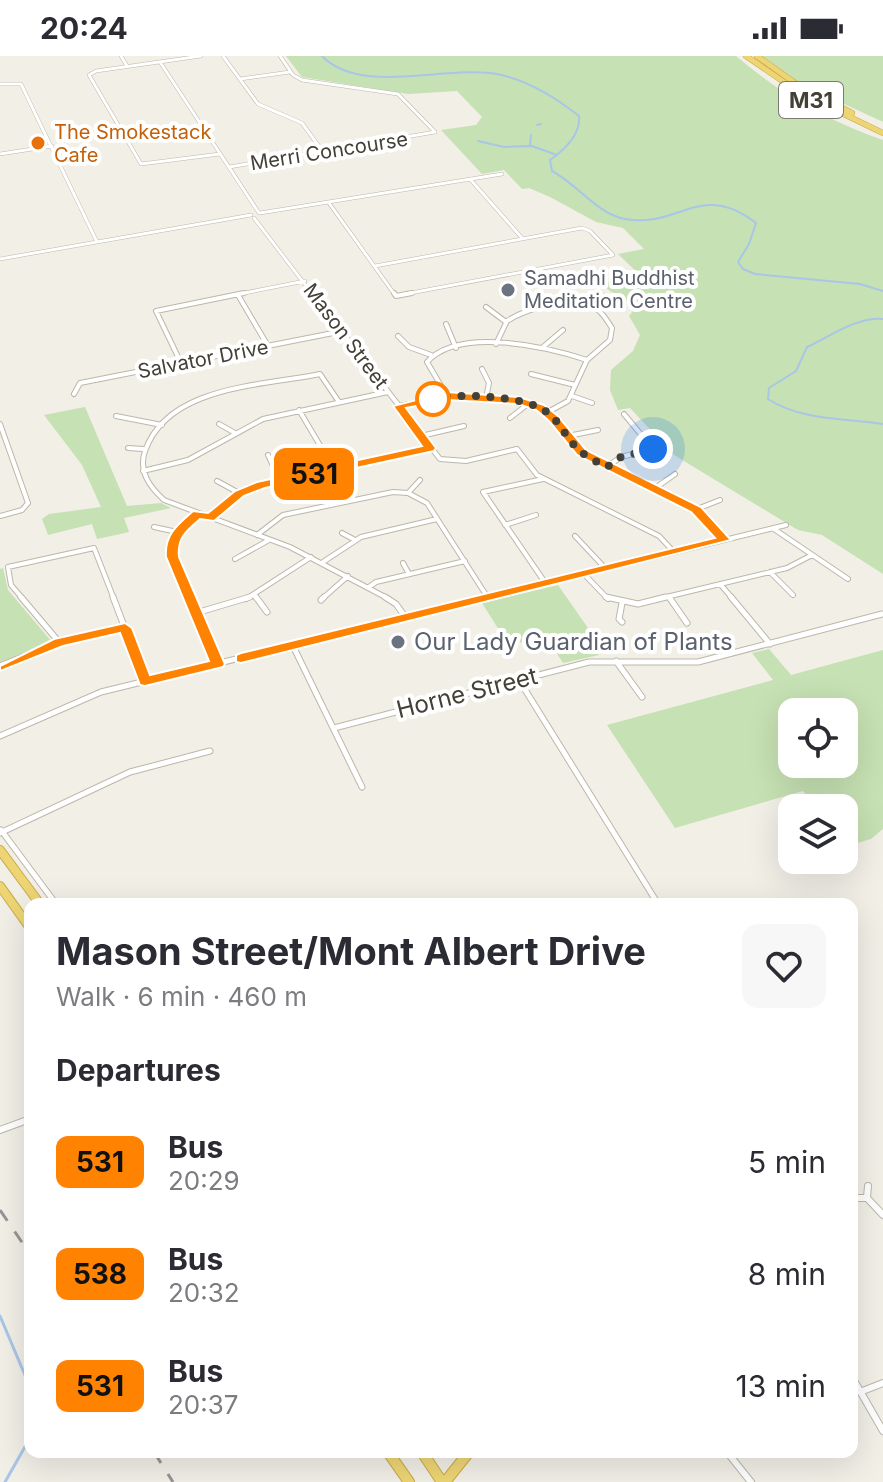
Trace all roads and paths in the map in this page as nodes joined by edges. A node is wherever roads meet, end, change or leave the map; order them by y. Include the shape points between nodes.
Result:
1 (121, 56) edge
2 (201, 56) edge
3 (223, 56) edge
4 (280, 56) edge
5 (746, 56) edge
6 (757, 56) edge
7 (160, 62) junction
8 (127, 66) junction
9 (291, 72) junction
10 (240, 79) junction
11 (0, 84) edge
12 (883, 130) edge
13 (52, 146) junction
14 (323, 152) junction
15 (0, 154) edge
16 (220, 154) junction
17 (229, 167) junction
18 (502, 174) dead end
19 (470, 179) junction
20 (329, 203) junction
21 (253, 204) junction
22 (260, 215) junction
23 (253, 216) junction
24 (261, 223) junction
25 (523, 239) junction
26 (97, 242) junction
27 (0, 259) edge
28 (375, 266) junction
29 (305, 282) junction
30 (238, 295) junction
31 (604, 296) dead end
32 (591, 305) junction
33 (486, 307) dead end
34 (506, 322) junction
35 (446, 324) dead end
36 (563, 330) dead end
37 (338, 332) junction
38 (398, 336) dead end
39 (496, 344) junction
40 (268, 346) junction
41 (543, 347) junction
42 (456, 348) junction
43 (431, 355) junction
44 (587, 360) junction
45 (181, 363) junction
46 (482, 369) dead end
47 (531, 374) dead end
48 (575, 385) junction
49 (388, 392) junction
50 (74, 394) dead end
51 (447, 396) junction
52 (572, 396) junction
53 (486, 398) junction
54 (175, 401) dead end
55 (339, 402) junction
56 (592, 403) dead end
57 (529, 404) junction
58 (185, 406) junction
59 (399, 406) junction
60 (299, 410) junction
61 (548, 412) junction
62 (624, 414) dead end
63 (116, 416) dead end
64 (510, 418) dead end
65 (0, 424) edge
66 (219, 424) dead end
67 (163, 426) junction
68 (464, 426) dead end
69 (598, 430) dead end
70 (235, 433) junction
71 (421, 436) junction
72 (568, 436) junction
73 (128, 448) dead end
74 (430, 448) junction
75 (143, 449) junction
76 (268, 455) dead end
77 (607, 467) junction
78 (334, 469) junction
79 (143, 471) junction
80 (675, 474) dead end
81 (544, 478) junction
82 (420, 480) dead end
83 (217, 481) dead end
84 (280, 481) junction
85 (654, 489) junction
86 (239, 493) junction
87 (408, 493) junction
88 (720, 500) dead end
89 (696, 510) junction
90 (198, 513) junction
91 (536, 515) dead end
92 (0, 516) edge
93 (210, 518) junction
94 (437, 519) junction
95 (505, 525) junction
96 (786, 525) dead end
97 (154, 527) dead end
98 (774, 528) junction
99 (177, 532) junction
100 (342, 533) dead end
101 (257, 535) junction
102 (575, 536) dead end
103 (270, 540) junction
104 (355, 540) junction
105 (724, 540) junction
106 (674, 552) junction
107 (812, 555) junction
108 (311, 557) junction
109 (235, 559) dead end
110 (465, 561) junction
111 (322, 563) junction
112 (403, 563) dead end
113 (606, 569) junction
114 (769, 572) junction
115 (409, 574) junction
116 (584, 574) junction
117 (348, 576) junction
118 (848, 579) dead end
119 (546, 584) junction
120 (720, 584) junction
121 (369, 587) junction
122 (254, 595) junction
123 (793, 595) dead end
124 (669, 597) junction
125 (488, 598) junction
126 (321, 600) dead end
127 (622, 603) junction
128 (267, 612) dead end
129 (196, 613) junction
130 (882, 614) edge
131 (406, 618) junction
132 (622, 622) dead end
133 (687, 623) dead end
134 (125, 628) junction
135 (59, 642) junction
136 (770, 644) junction
137 (293, 646) junction
138 (616, 660) junction
139 (218, 664) junction
140 (0, 666) edge
141 (519, 680) junction
142 (145, 681) junction
143 (642, 697) dead end
144 (334, 728) junction
145 (0, 736) edge
146 (210, 751) dead end
147 (362, 787) dead end
148 (1, 832) edge
149 (0, 850) edge
150 (0, 886) edge
151 (36, 898) edge
152 (51, 898) edge
153 (654, 898) edge
154 (24, 920) edge
155 (24, 1121) edge
156 (0, 1130) edge
157 (868, 1186) dead end
158 (867, 1197) junction
159 (858, 1198) edge
160 (883, 1215) edge
161 (883, 1383) edge
162 (858, 1388) edge
163 (860, 1392) junction
164 (883, 1431) edge
165 (392, 1458) edge
166 (426, 1458) edge
167 (464, 1458) edge
168 (732, 1458) edge
169 (409, 1482) edge
170 (444, 1482) edge
171 (751, 1482) edge

1 - 8 street
2 - 7 street
3 - 10 street
4 - 9 street
5 - 12 highway, M31 via 807,97
6 - 12 highway, M31 via 820,98
7 - 8 street
7 - 16 street, Mason Street
8 - 16 street via 89,75 141,164
9 - 10 street
9 - 14 street, Merri Concourse via 306,81 398,94 435,132
10 - 14 street via 258,104 302,123
11 - 13 street via 19,82
13 - 15 street
13 - 26 street
14 - 17 street, Merri Concourse
16 - 17 street, Mason Street
17 - 21 street, Mason Street
18 - 19 street
19 - 20 street
19 - 25 street
20 - 22 street
20 - 28 street
21 - 22 street, Mason Street
21 - 23 street
22 - 23 street
22 - 24 street, Mason Street
23 - 24 street, Mason Street
23 - 26 street
24 - 29 street, Mason Street
25 - 28 street
25 - 28 street via 587,229 613,257 396,296
26 - 27 street
29 - 30 street
29 - 37 street, Mason Street
30 - 40 street
30 - 45 street via 156,311
31 - 32 street
32 - 34 street via 572,302 526,311
32 - 44 street via 613,334
33 - 34 street
34 - 39 street
35 - 42 street
36 - 41 street
37 - 40 street, Salvator Drive
37 - 49 street, Mason Street
38 - 43 street via 409,347
39 - 41 street
39 - 42 street
40 - 45 street, Salvator Drive
41 - 44 street
42 - 43 street
43 - 51 street via 427,362
44 - 48 street
45 - 50 street, Salvator Drive via 80,383
46 - 53 street via 489,383
47 - 48 street
48 - 52 street
49 - 55 street
49 - 59 street, Mason Street
51 - 53 street
51 - 59 street
52 - 56 street
52 - 61 street
53 - 57 street
54 - 58 street
55 - 58 street via 320,374
55 - 60 street
57 - 61 street
57 - 64 street
58 - 67 street
59 - 71 street, Mason Street
60 - 70 street
60 - 78 street
61 - 72 street
62 - 77 street via 653,449 621,457
63 - 67 street
65 - 92 street via 28,503
66 - 70 street
67 - 75 street
68 - 71 street
69 - 72 street
70 - 79 street via 188,460
71 - 74 street, Mason Street
72 - 77 street via 582,453
73 - 75 street
74 - 78 street
74 - 81 street via 440,459 453,462 517,449
75 - 79 street
76 - 84 street
77 - 85 street
78 - 84 street
79 - 90 street via 157,495
80 - 85 street
81 - 95 street via 483,492
81 - 106 street via 659,536
82 - 87 street
83 - 86 street
84 - 86 street
85 - 89 street
86 - 93 street
87 - 94 street via 427,503
87 - 101 street via 283,515
88 - 89 street
89 - 105 street
90 - 93 street
90 - 99 street
91 - 95 street
93 - 101 street
94 - 104 street
94 - 110 street
95 - 119 street
96 - 98 street
97 - 99 street
98 - 105 street
98 - 107 street
99 - 129 street via 171,552
100 - 104 street
101 - 103 street
102 - 113 street
103 - 108 street
103 - 109 street
104 - 111 street
105 - 106 street
106 - 113 street
107 - 114 street
107 - 118 street
108 - 111 street
108 - 122 street
110 - 115 street
110 - 125 street
111 - 117 street
112 - 115 street
113 - 116 street
114 - 120 street
114 - 123 street
115 - 121 street
116 - 119 street
116 - 127 street via 601,594
117 - 121 street
117 - 126 street
119 - 125 street
120 - 124 street
120 - 136 street
121 - 131 street via 396,604
122 - 128 street
122 - 129 street
124 - 127 street
124 - 133 street
125 - 131 street
127 - 132 street
129 - 139 street
130 - 136 street, Horne Street
131 - 137 street
134 - 135 street
134 - 135 street via 94,548 8,567 11,585
134 - 142 street
135 - 140 street
136 - 138 street, Horne Street via 698,662
137 - 139 street
137 - 144 street
138 - 141 street, Horne Street
138 - 143 street
139 - 142 street
141 - 144 street, Horne Street
141 - 153 street
142 - 145 street via 93,695
144 - 147 street
146 - 148 street via 130,772
148 - 152 street
149 - 151 highway
150 - 154 highway
155 - 156 street
157 - 158 street
158 - 159 street
158 - 160 street
161 - 163 street
162 - 163 street
163 - 164 street
165 - 169 highway
166 - 170 highway
167 - 170 highway
168 - 171 street

